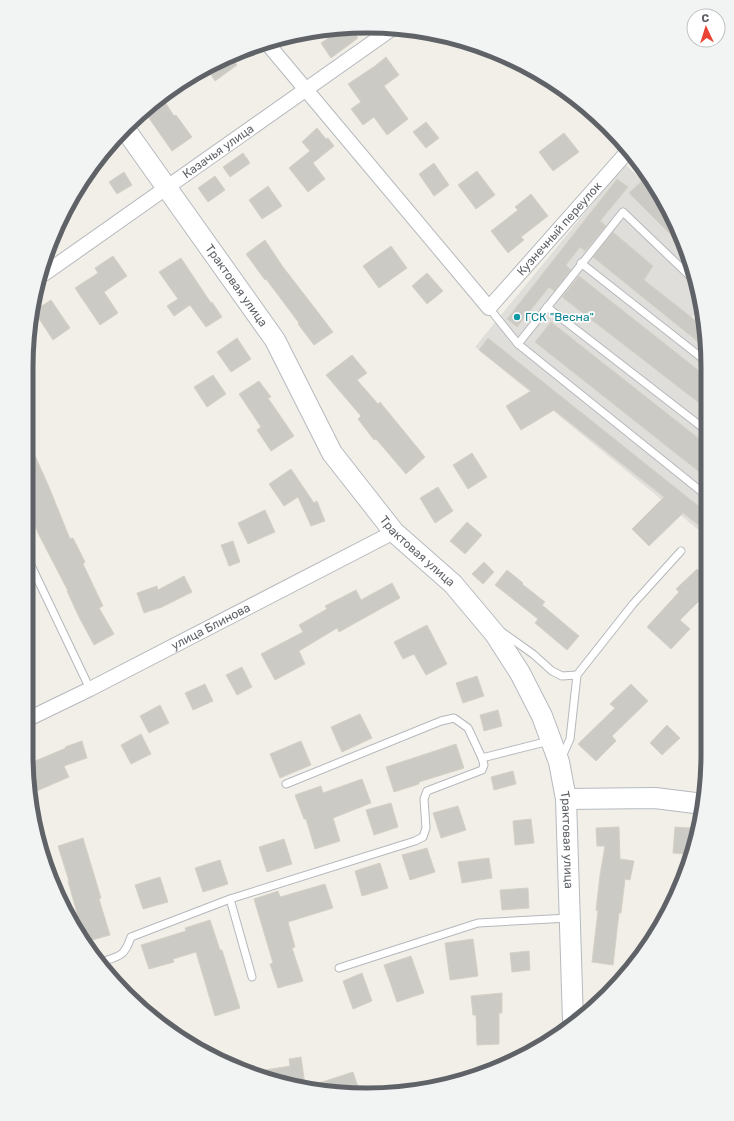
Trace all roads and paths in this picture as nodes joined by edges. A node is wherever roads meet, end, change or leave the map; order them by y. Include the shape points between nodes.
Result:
1 (385, 34) edge
2 (271, 47) edge
3 (306, 90) junction
4 (128, 134) edge
5 (625, 155) edge
6 (166, 188) junction
7 (581, 263) junction
8 (47, 272) edge
9 (688, 274) edge
10 (547, 307) junction
11 (489, 308) junction
12 (518, 344) junction
13 (701, 357) edge
14 (701, 426) edge
15 (701, 492) edge
16 (394, 532) junction
17 (681, 551) dead end
18 (33, 570) edge
19 (495, 634) junction
20 (577, 674) junction
21 (90, 689) junction
22 (33, 717) edge
23 (552, 741) junction
24 (482, 758) junction
25 (559, 762) junction
26 (286, 784) dead end
27 (566, 799) junction
28 (697, 803) edge
29 (230, 899) junction
30 (570, 918) junction
31 (105, 961) edge
32 (339, 968) dead end
33 (252, 977) dead end
34 (573, 1017) edge

1 - 3 street, Казачья улица
2 - 3 street
3 - 6 street, Казачья улица
3 - 11 street
4 - 6 street, Трактовая улица
5 - 11 street, Кузнечный переулок
6 - 8 street, Казачья улица
6 - 16 street, Трактовая улица via 275,340 332,453
7 - 9 lane via 623,212
7 - 10 lane
7 - 13 lane
10 - 12 lane
10 - 14 lane
11 - 12 lane
12 - 15 lane
16 - 19 street, Трактовая улица via 453,584
16 - 21 street, улица Блинова
17 - 20 lane via 633,604
18 - 21 lane
19 - 20 lane via 502,632 533,654 552,672 562,676
19 - 23 street, Трактовая улица via 520,674
20 - 25 lane via 570,739
21 - 22 street, улица Блинова
23 - 24 lane
23 - 25 street, Трактовая улица
24 - 26 lane via 468,728 454,718
24 - 29 lane via 482,770 427,790 424,798 426,828 423,836 415,841
25 - 27 street, Трактовая улица
27 - 28 street via 655,798
27 - 30 street, Трактовая улица
29 - 31 lane via 131,937 122,955
29 - 33 lane
30 - 32 lane via 478,923
30 - 34 street, Трактовая улица

